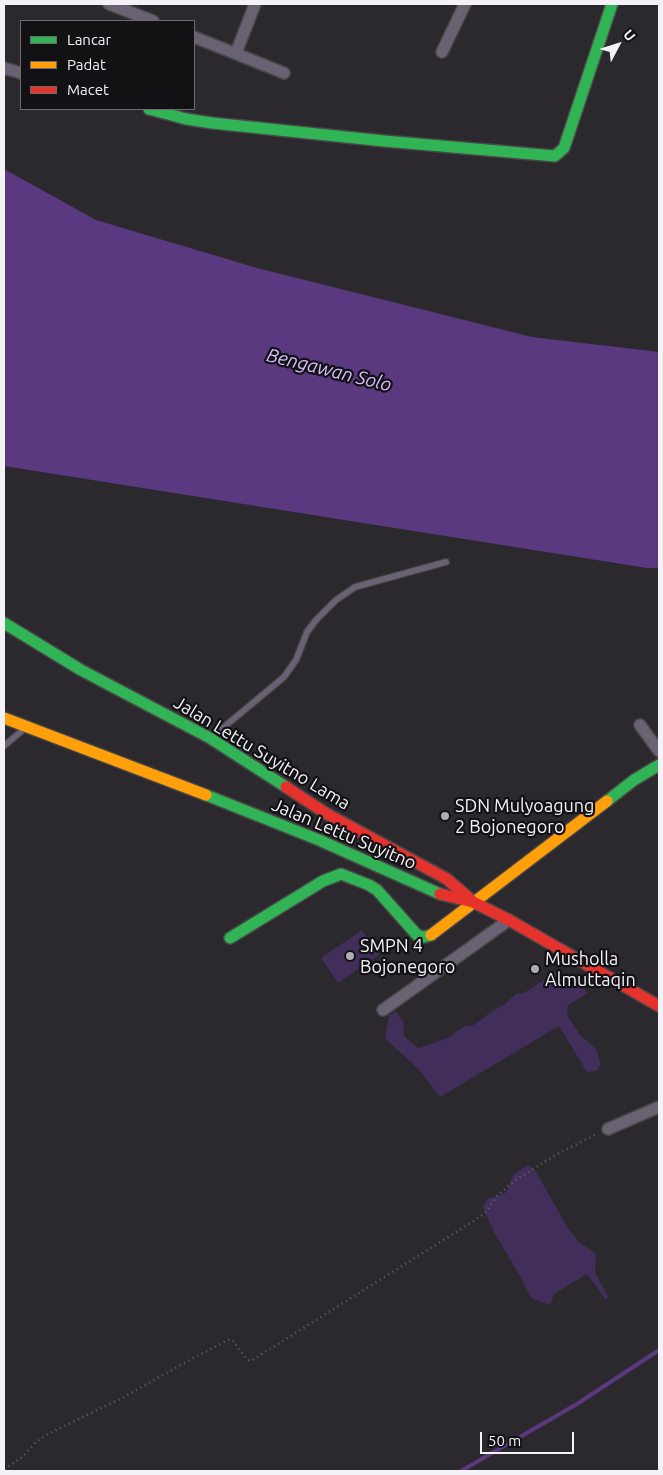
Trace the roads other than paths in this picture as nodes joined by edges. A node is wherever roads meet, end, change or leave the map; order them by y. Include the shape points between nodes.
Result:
1 (109, 4) edge
2 (255, 4) edge
3 (465, 4) edge
4 (612, 4) edge
5 (150, 20) edge
6 (195, 37) edge
7 (442, 52) dead end
8 (236, 53) junction
9 (4, 68) edge
10 (20, 73) edge
11 (284, 73) dead end
12 (154, 110) edge
13 (446, 562) dead end
14 (4, 623) edge
15 (6, 722) edge
16 (640, 724) dead end
17 (27, 727) junction
18 (210, 738) junction
19 (4, 746) edge
20 (659, 751) edge
21 (659, 765) edge
22 (327, 814) junction
23 (319, 840) junction
24 (473, 902) junction
25 (510, 920) junction
26 (230, 938) dead end
27 (659, 1006) edge
28 (384, 1010) dead end
29 (659, 1107) edge
30 (608, 1129) road end

1 - 5 street
2 - 8 street
3 - 7 street
4 - 12 main road via 564,148 555,156 212,123
6 - 8 street
8 - 11 street
9 - 10 street
13 - 18 lane via 356,587 336,600 307,632 296,660 284,677
14 - 18 main road, Jalan Lettu Suyitno Lama via 81,670
15 - 17 main road, Jalan Lettu Suyitno
16 - 20 street
17 - 19 lane
17 - 23 main road, Jalan Lettu Suyitno
18 - 22 main road, Jalan Lettu Suyitno Lama
21 - 24 main road via 634,780
22 - 23 main road via 331,824
22 - 24 main road, Jalan Lettu Suyitno Lama via 448,879
23 - 24 main road, Jalan Lettu Suyitno via 440,894
24 - 25 main road, Jalan Lettu Suyitno
24 - 26 main road via 438,931 421,937 377,890 341,874
25 - 27 main road, Jalan Lettu Suyitno
25 - 28 street
29 - 30 street

